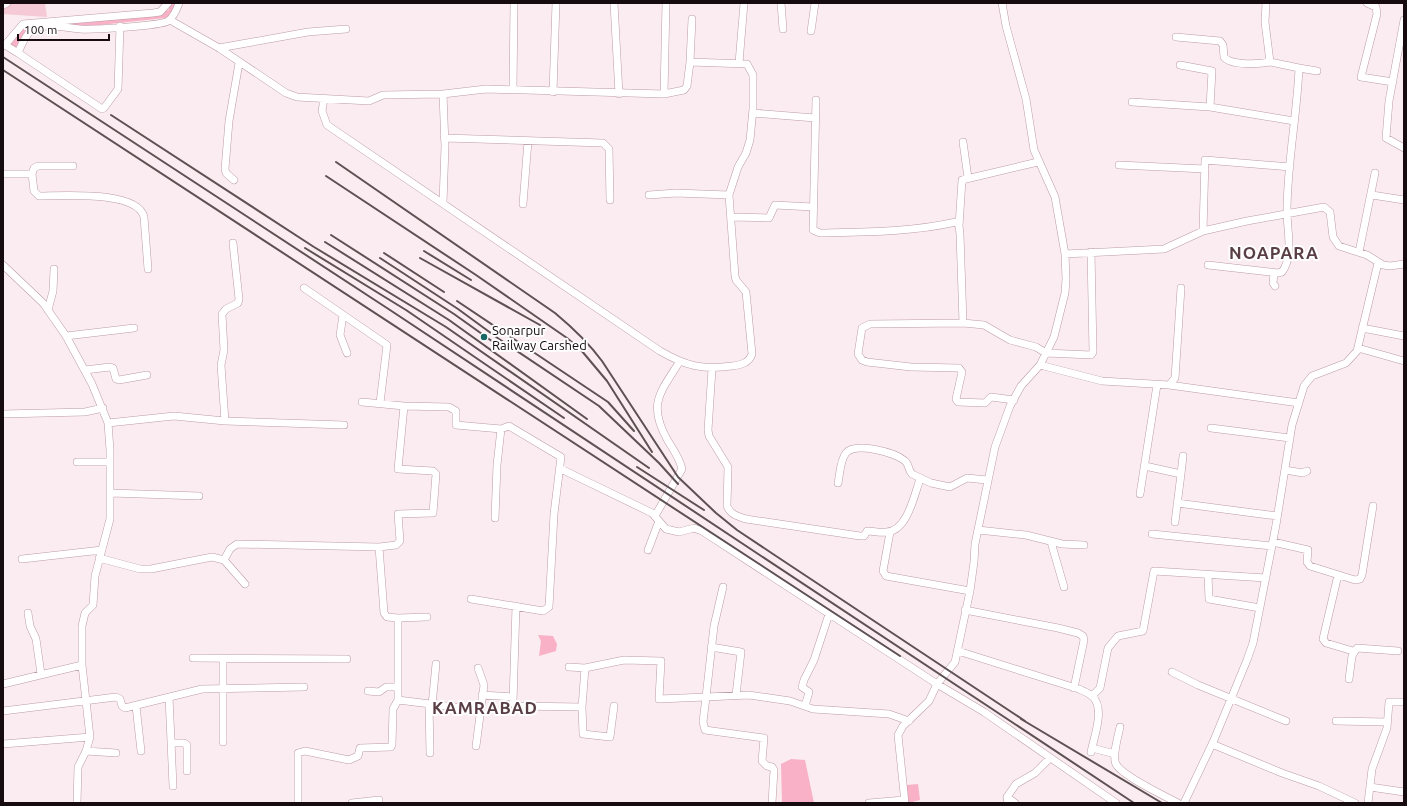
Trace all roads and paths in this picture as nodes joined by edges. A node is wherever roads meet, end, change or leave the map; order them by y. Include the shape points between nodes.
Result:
1 (7, 3) edge
2 (168, 3) edge
3 (179, 3) edge
4 (514, 3) edge
5 (556, 3) edge
6 (614, 3) edge
7 (666, 3) edge
8 (744, 3) edge
9 (781, 3) edge
10 (815, 3) edge
11 (1002, 3) edge
12 (1266, 3) edge
13 (1367, 3) edge
14 (3, 5) edge
15 (692, 19) dead end
16 (170, 20) junction
17 (1404, 20) edge
18 (120, 26) junction
19 (346, 29) dead end
20 (783, 29) dead end
21 (811, 31) dead end
22 (1176, 37) dead end
23 (1402, 39) edge
24 (219, 48) junction
25 (18, 53) junction
26 (690, 62) junction
27 (1270, 62) junction
28 (240, 63) junction
29 (739, 63) junction
30 (1180, 65) dead end
31 (1299, 68) junction
32 (1317, 71) dead end
33 (1393, 82) junction
34 (513, 90) junction
35 (553, 92) junction
36 (443, 94) junction
37 (619, 94) junction
38 (664, 94) junction
39 (324, 99) junction
40 (816, 100) dead end
41 (1132, 102) dead end
42 (1210, 107) junction
43 (753, 113) junction
44 (816, 118) junction
45 (1294, 121) junction
46 (444, 138) junction
47 (528, 141) junction
48 (963, 142) dead end
49 (1404, 148) edge
50 (1038, 162) junction
51 (1119, 165) dead end
52 (73, 166) dead end
53 (1290, 167) junction
54 (1205, 169) junction
55 (1375, 173) dead end
56 (3, 174) edge
57 (32, 174) junction
58 (968, 178) junction
59 (234, 180) dead end
60 (649, 195) dead end
61 (729, 195) junction
62 (1372, 195) junction
63 (610, 200) dead end
64 (1404, 200) edge
65 (443, 203) junction
66 (523, 204) dead end
67 (813, 206) junction
68 (1287, 213) junction
69 (732, 217) junction
70 (959, 226) junction
71 (1203, 231) junction
72 (233, 243) dead end
73 (1091, 252) junction
74 (1359, 252) junction
75 (1065, 254) junction
76 (1378, 263) junction
77 (1404, 264) edge
78 (3, 265) edge
79 (1208, 266) dead end
80 (54, 269) dead end
81 (148, 269) dead end
82 (1274, 273) junction
83 (1275, 286) dead end
84 (304, 288) dead end
85 (1180, 288) dead end
86 (48, 310) junction
87 (343, 315) junction
88 (963, 323) junction
89 (134, 328) dead end
90 (1362, 328) junction
91 (66, 336) junction
92 (1404, 336) edge
93 (1358, 348) junction
94 (347, 353) dead end
95 (1046, 353) junction
96 (680, 361) junction
97 (1404, 361) edge
98 (1040, 365) junction
99 (712, 369) junction
100 (85, 370) junction
101 (147, 375) dead end
102 (1156, 385) junction
103 (1169, 385) junction
104 (1014, 400) junction
105 (362, 402) dead end
106 (380, 403) junction
107 (1299, 403) junction
108 (404, 406) junction
109 (103, 408) junction
110 (3, 414) edge
111 (225, 421) junction
112 (108, 423) junction
113 (344, 425) dead end
114 (1211, 428) dead end
115 (501, 429) junction
116 (1290, 438) junction
117 (1183, 456) dead end
118 (77, 462) dead end
119 (110, 462) junction
120 (1145, 466) junction
121 (561, 470) junction
122 (1285, 470) junction
123 (1307, 471) dead end
124 (1181, 474) junction
125 (920, 479) junction
126 (987, 480) junction
127 (838, 483) dead end
128 (111, 493) junction
129 (1140, 494) dead end
130 (200, 496) dead end
131 (1177, 503) junction
132 (1373, 506) dead end
133 (1277, 516) junction
134 (495, 518) dead end
135 (657, 518) junction
136 (1175, 522) dead end
137 (978, 530) junction
138 (890, 532) junction
139 (1152, 534) dead end
140 (1051, 542) junction
141 (1272, 544) junction
142 (1084, 545) dead end
143 (379, 547) junction
144 (102, 550) junction
145 (648, 550) dead end
146 (99, 558) junction
147 (22, 559) dead end
148 (224, 560) junction
149 (1338, 574) junction
150 (1208, 575) junction
151 (1266, 578) junction
152 (245, 584) dead end
153 (1064, 587) dead end
154 (723, 588) dead end
155 (970, 592) junction
156 (471, 599) dead end
157 (516, 606) junction
158 (1260, 608) junction
159 (965, 610) junction
160 (28, 613) dead end
161 (829, 614) junction
162 (427, 617) dead end
163 (398, 618) junction
164 (711, 647) junction
165 (958, 651) junction
166 (1353, 651) junction
167 (1398, 651) dead end
168 (193, 658) dead end
169 (223, 658) junction
170 (348, 659) dead end
171 (436, 664) dead end
172 (82, 665) junction
173 (569, 667) dead end
174 (478, 668) dead end
175 (585, 668) junction
176 (1172, 672) dead end
177 (40, 674) junction
178 (1349, 679) dead end
179 (3, 684) edge
180 (937, 684) junction
181 (304, 687) dead end
182 (397, 688) junction
183 (1074, 688) junction
184 (223, 689) junction
185 (368, 691) dead end
186 (482, 695) junction
187 (736, 695) junction
188 (1092, 696) junction
189 (169, 697) junction
190 (513, 697) junction
191 (706, 697) junction
192 (1231, 698) junction
193 (398, 700) junction
194 (86, 702) junction
195 (1404, 702) edge
196 (430, 705) junction
197 (136, 706) junction
198 (614, 706) dead end
199 (805, 706) junction
200 (582, 707) junction
201 (3, 711) edge
202 (480, 712) junction
203 (908, 721) junction
204 (1286, 721) dead end
205 (1336, 721) dead end
206 (1387, 722) junction
207 (1120, 728) dead end
208 (90, 737) junction
209 (223, 742) dead end
210 (171, 743) junction
211 (3, 744) edge
212 (1212, 744) junction
213 (476, 746) dead end
214 (86, 751) junction
215 (141, 751) dead end
216 (116, 753) dead end
217 (430, 753) dead end
218 (1115, 754) junction
219 (1050, 758) junction
220 (187, 771) dead end
221 (173, 786) dead end
222 (1370, 787) junction
223 (1404, 792) edge
224 (379, 800) dead end
225 (1007, 800) edge
226 (904, 801) edge
227 (76, 803) edge
228 (298, 803) edge
229 (352, 803) edge
230 (772, 803) edge
231 (869, 803) edge
232 (1015, 803) edge
233 (1116, 803) edge
234 (1178, 803) edge
235 (1184, 803) edge
236 (1355, 803) edge
237 (1368, 803) edge

1 - 14 street
2 - 25 street via 160,12 23,24 5,45
3 - 16 street
4 - 34 street
5 - 35 street
6 - 37 street
7 - 38 street
8 - 29 street
9 - 20 street
10 - 21 street
11 - 50 street via 1026,99
12 - 27 street via 1265,22
13 - 33 street via 1376,7 1377,14 1361,77
15 - 26 street
16 - 18 street via 162,23
16 - 24 street
17 - 23 street
18 - 25 street via 87,30 43,27 33,29
18 - 25 street via 118,90 102,109
19 - 24 street via 308,32
22 - 27 street via 1220,41 1224,57 1228,61 1254,64
23 - 33 street
24 - 28 street
26 - 29 street
26 - 38 street via 687,86 684,90
27 - 31 street
28 - 39 street via 291,95
28 - 59 street via 229,121 225,169
29 - 43 street via 747,64 752,71
30 - 42 street via 1212,71
31 - 32 street
31 - 45 street
33 - 49 street via 1386,138
34 - 35 street
34 - 36 street via 472,90
35 - 37 street
36 - 39 street via 383,95 369,101
36 - 46 street
37 - 38 street
39 - 65 street via 322,111 327,126
40 - 44 street
41 - 42 street
42 - 45 street
43 - 44 street
43 - 61 street via 746,153 738,167
44 - 67 street
45 - 53 street
46 - 47 street
46 - 65 street
47 - 63 street via 603,143 609,149
47 - 66 street
48 - 58 street
50 - 58 street
50 - 75 street via 1048,178 1055,197
51 - 54 street
52 - 57 street via 38,166
53 - 54 street via 1205,160
53 - 68 street
54 - 71 street
55 - 62 street
56 - 57 street
57 - 81 street via 34,191 39,196 110,197 143,211
58 - 70 street via 962,180
60 - 61 street
61 - 69 street
62 - 64 street
62 - 74 street
65 - 96 street via 655,347
67 - 69 street via 775,204 769,218
67 - 70 street via 814,230 820,233 879,232 956,222
68 - 71 street
68 - 74 street via 1328,209 1335,242 1339,246
68 - 82 street via 1289,240 1285,266 1282,272
69 - 99 street via 736,280 746,292 752,354 747,362 741,365
70 - 88 street
71 - 73 street via 1164,248
72 - 111 street via 239,302 222,314 224,350 221,365
73 - 75 street
73 - 95 street via 1094,352 1088,356
74 - 76 street
75 - 95 street via 1066,279 1061,314
76 - 77 street via 1390,266
76 - 90 street
78 - 86 street
79 - 82 street
80 - 86 street via 53,291
82 - 83 street
84 - 87 street
85 - 103 street via 1175,378
86 - 91 street
87 - 94 street via 340,335
87 - 106 street via 387,345
88 - 95 street via 989,326 1010,340 1036,346
88 - 104 street via 866,325 862,328 858,354 862,360 878,365 961,368 956,399 958,402 985,403 991,397
89 - 91 street
90 - 92 street
90 - 93 street
91 - 100 street
93 - 97 street
93 - 107 street via 1353,358 1346,363 1307,380
95 - 98 street
96 - 99 street
96 - 135 street via 658,397 656,409 662,430 682,469
98 - 102 street via 1102,381
98 - 104 street via 1021,386
99 - 138 street via 708,430 728,467 727,506 730,511 746,519 860,536 864,536 867,530
100 - 101 street via 110,367 119,380
100 - 109 street
102 - 103 street
102 - 120 street
103 - 107 street
104 - 126 street via 995,447
105 - 106 street
106 - 108 street
107 - 116 street
108 - 115 street via 449,408 456,411 456,425
108 - 143 street via 398,469 436,472 434,511 398,514 399,544
109 - 110 street via 85,412
109 - 112 street
111 - 112 street via 174,416
111 - 113 street
112 - 119 street
114 - 116 street
115 - 121 street via 509,426 561,456
115 - 134 street
116 - 122 street
117 - 124 street
118 - 119 street
119 - 128 street
120 - 124 street
120 - 129 street
121 - 135 street
121 - 157 street via 554,514 549,606 543,611
122 - 123 street via 1303,473
122 - 133 street
124 - 131 street
125 - 126 street via 950,487 967,478
125 - 127 street via 912,474 904,460 880,451 860,448 851,449 843,457
125 - 138 street via 904,523
126 - 137 street
128 - 130 street
128 - 144 street via 110,519
131 - 133 street
131 - 136 street
132 - 149 street via 1360,579 1355,580
133 - 141 street
135 - 145 street
135 - 161 street via 666,529 674,532 694,528 702,531
137 - 140 street via 1026,535
137 - 155 street
138 - 155 street via 883,571 886,576
139 - 141 street
140 - 142 street
140 - 153 street
141 - 149 street via 1306,549 1309,552 1307,562 1310,566
141 - 151 street
143 - 148 street via 237,544 230,549
143 - 163 street via 384,613 387,617
144 - 146 street
144 - 147 street
146 - 148 street via 151,569 212,557
146 - 172 street via 93,605 85,613 82,622
148 - 152 street
149 - 166 street via 1323,639 1326,643
150 - 151 street
150 - 158 street via 1209,599
150 - 188 street via 1154,571 1143,631 1118,636 1108,648 1100,688
151 - 158 street
154 - 164 street
155 - 159 street
156 - 157 street
157 - 190 street
158 - 192 street via 1247,660
159 - 165 street
159 - 183 street via 1058,628 1083,636
160 - 177 street via 36,639
161 - 180 street
161 - 199 street via 802,687 809,692
162 - 163 street
163 - 182 street
164 - 187 street via 741,652
164 - 191 street
165 - 180 street via 953,666
165 - 183 street
166 - 167 street via 1361,647
166 - 178 street
168 - 169 street
169 - 170 street
169 - 184 street
171 - 196 street
172 - 177 street
172 - 194 street
173 - 175 street
174 - 186 street via 484,685
175 - 191 street via 624,660 661,661 659,699
175 - 200 street
176 - 192 street
177 - 179 street
180 - 203 street via 929,701
180 - 219 street via 984,712
181 - 184 street
182 - 185 street via 386,686 379,692
182 - 193 street
183 - 188 street
184 - 189 street via 196,689
184 - 209 street
186 - 190 street
186 - 202 street
187 - 191 street
187 - 199 street via 775,698
188 - 218 street via 1098,704 1092,750
189 - 197 street
189 - 210 street
190 - 200 street via 515,706 520,707
191 - 230 street via 703,722 705,730 764,738 762,761 774,770
192 - 204 street
192 - 212 street
193 - 196 street
193 - 228 street via 394,709 390,747 360,748 358,756 350,760 305,751 298,753
194 - 197 street via 116,697 120,699 123,708
194 - 201 street
194 - 208 street
195 - 206 street via 1388,702
196 - 202 street
196 - 217 street
197 - 215 street
198 - 200 street via 610,738 583,734
199 - 203 street via 832,711 889,714
202 - 213 street
203 - 226 street via 903,726 898,740
205 - 206 street
206 - 222 street via 1385,737 1372,769
207 - 218 street
208 - 211 street
208 - 214 street
210 - 220 street via 187,745
210 - 221 street
212 - 235 street
212 - 236 street via 1320,786
214 - 216 street
214 - 227 street via 78,767
218 - 234 street via 1115,764 1119,768 1146,787
219 - 225 street via 1035,773 1016,784
219 - 233 street
222 - 223 street
222 - 237 street
224 - 229 street
225 - 232 street
226 - 231 street

